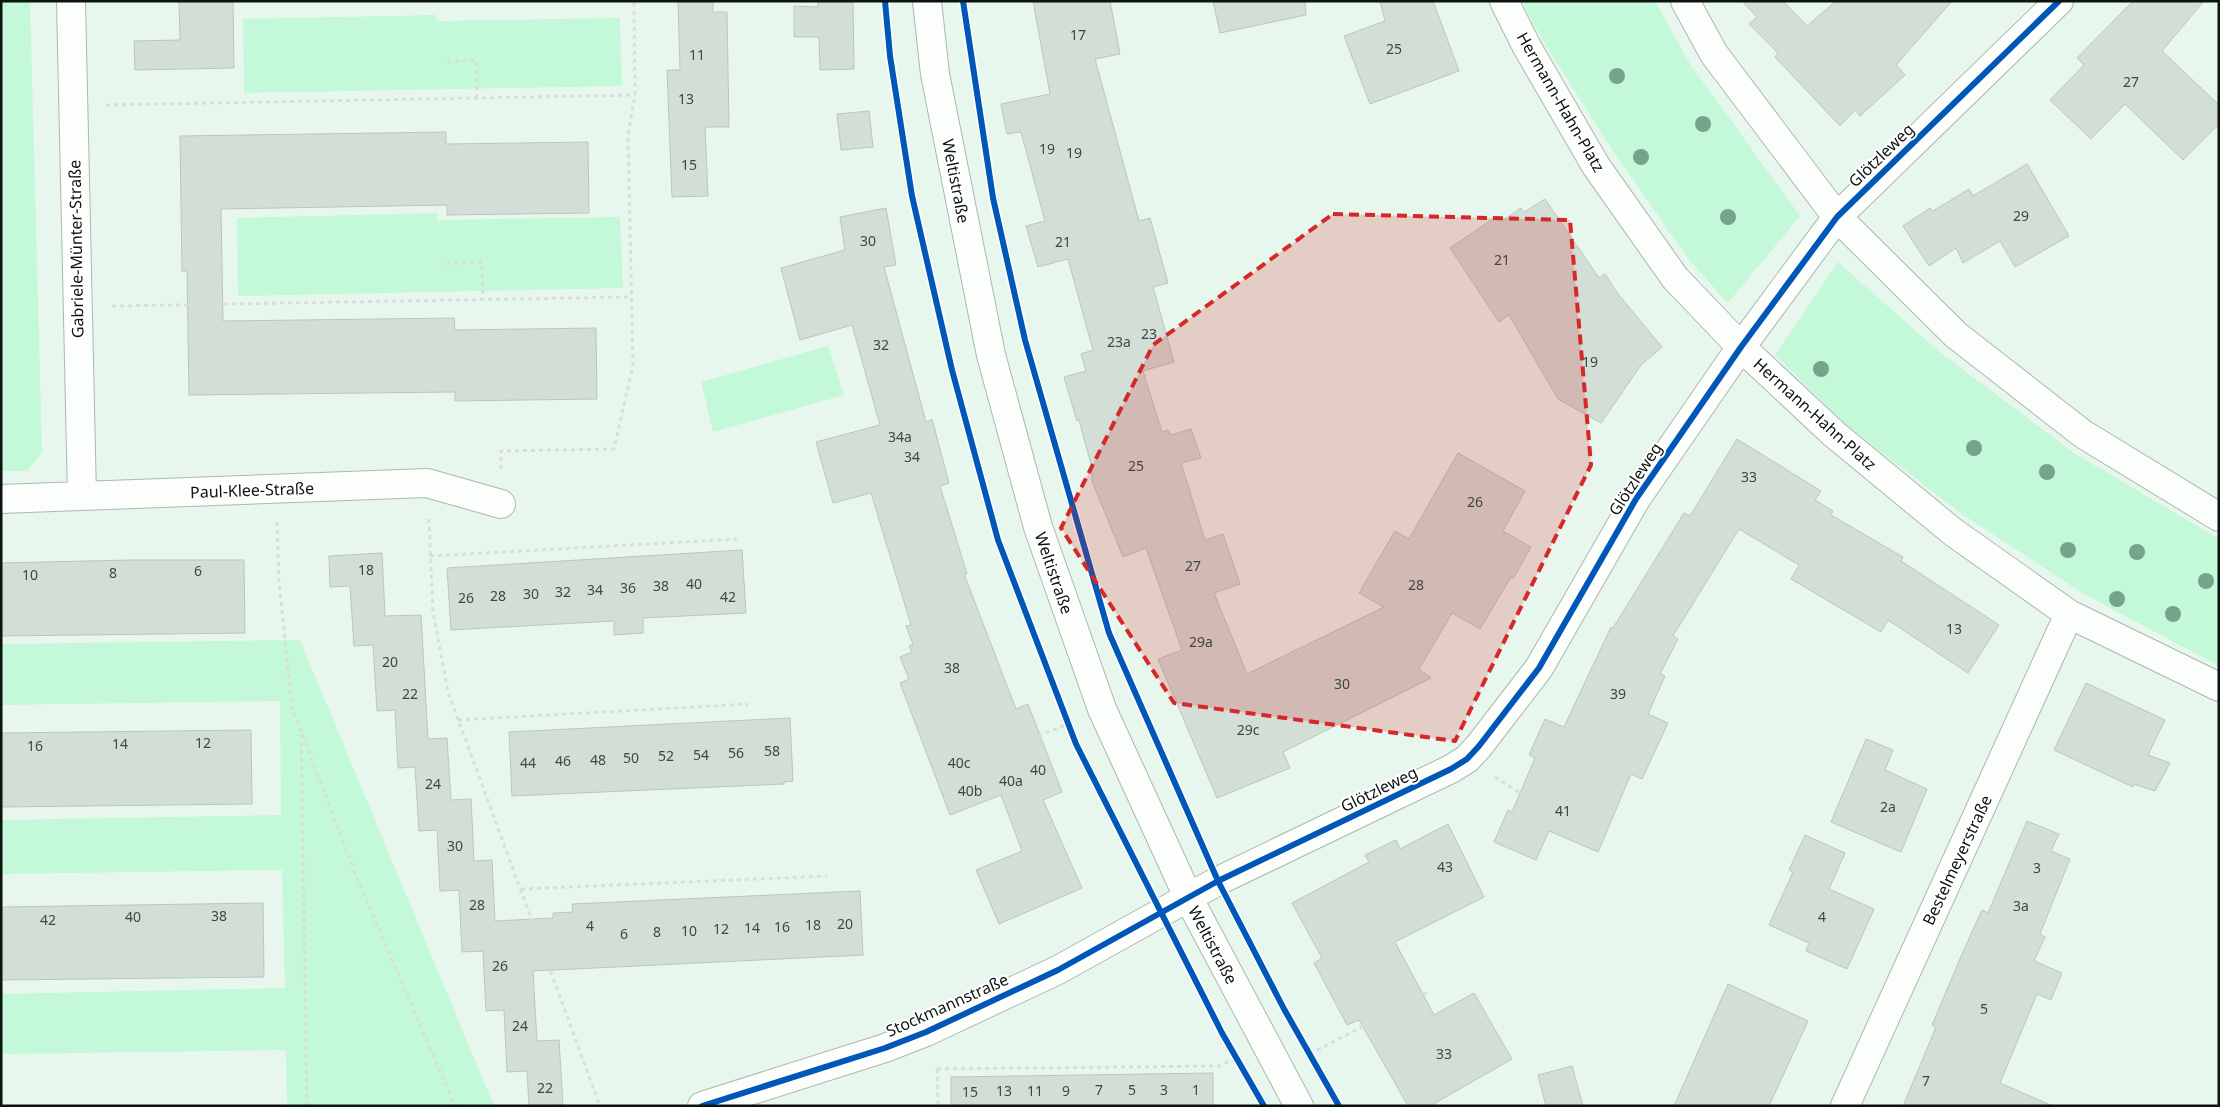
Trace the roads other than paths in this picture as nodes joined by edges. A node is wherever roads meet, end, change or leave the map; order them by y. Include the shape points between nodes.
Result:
1 (71, 1) edge
2 (927, 1) edge
3 (1504, 1) edge
4 (1684, 1) edge
5 (2058, 1) edge
6 (1837, 217) junction
7 (1741, 347) junction
8 (82, 496) junction
9 (1, 500) edge
10 (501, 504) road end
11 (2219, 517) edge
12 (2069, 614) junction
13 (2219, 687) edge
14 (1189, 899) junction
15 (702, 1106) edge
16 (1299, 1106) edge
17 (1845, 1106) edge

1 - 8 street, Gabriele-Münter-Straße
2 - 14 street, Weltistraße via 935,74 991,355 1038,527 1104,711
3 - 7 street, Hermann-Hahn-Platz via 1596,166 1675,278
4 - 6 street via 1714,54
5 - 6 street, Glötzleweg
6 - 7 street, Glötzleweg
6 - 11 street via 1956,335 2083,434
7 - 12 street, Hermann-Hahn-Platz via 1834,434 1953,532
7 - 14 street, Glötzleweg via 1636,499 1539,668 1467,759 1218,881
8 - 9 street, Paul-Klee-Straße
8 - 10 street, Paul-Klee-Straße via 427,484
12 - 13 street, Hermann-Hahn-Platz
12 - 17 street, Bestelmeyerstraße
14 - 15 street, Stockmannstraße via 1058,970 926,1032
14 - 16 street, Weltistraße

